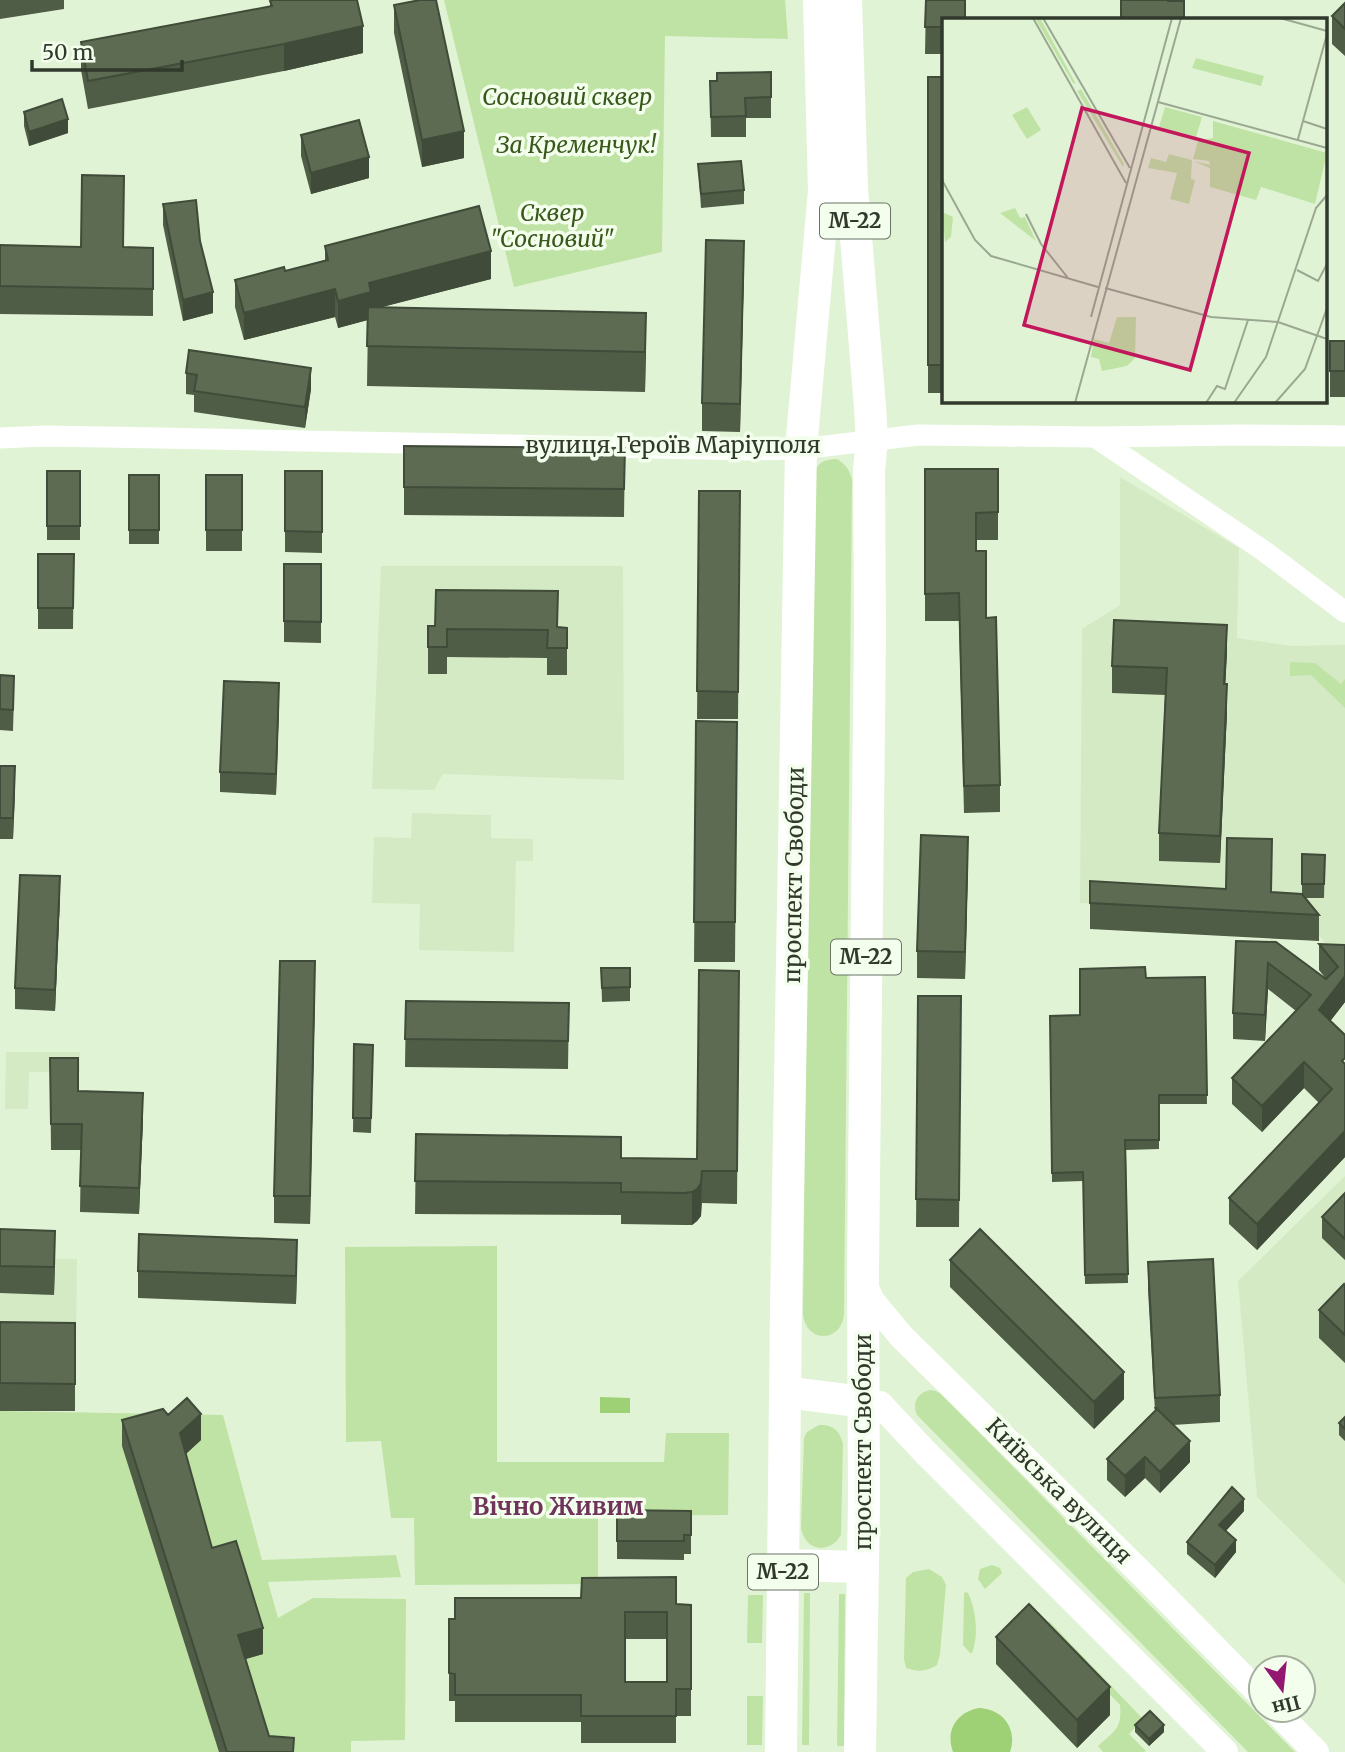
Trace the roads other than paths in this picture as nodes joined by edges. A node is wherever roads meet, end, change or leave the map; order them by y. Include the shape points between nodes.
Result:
1 (819, 0) edge
2 (846, 0) edge
3 (1345, 436) edge
4 (1095, 437) junction
5 (0, 438) edge
6 (872, 441) junction
7 (801, 449) junction
8 (1345, 612) edge
9 (863, 1282) junction
10 (785, 1392) junction
11 (863, 1402) junction
12 (784, 1565) junction
13 (863, 1567) junction
14 (1247, 1681) edge
15 (1289, 1724) edge
16 (782, 1752) edge
17 (860, 1752) edge
18 (1225, 1752) edge
19 (1316, 1752) edge

1 - 7 highway, проспект Свободи / М-22 via 824,191
2 - 6 highway, проспект Свободи / М-22 via 852,189
3 - 4 street, вулиця Героїв Маріуполя
4 - 6 street, вулиця Героїв Маріуполя via 918,435
4 - 8 street via 1264,551
5 - 7 street, вулиця Героїв Маріуполя
6 - 7 street, вулиця Героїв Маріуполя
6 - 9 highway, проспект Свободи / М-22
7 - 10 highway, проспект Свободи / М-22
9 - 11 highway, проспект Свободи / М-22
9 - 14 main road, Київська вулиця via 872,1301 901,1336
10 - 11 highway
10 - 12 highway, проспект Свободи / М-22
11 - 13 highway, проспект Свободи / М-22
11 - 18 main road via 880,1404
12 - 13 highway
12 - 16 highway, проспект Свободи / М-22
13 - 17 highway, проспект Свободи / М-22
15 - 19 main road

